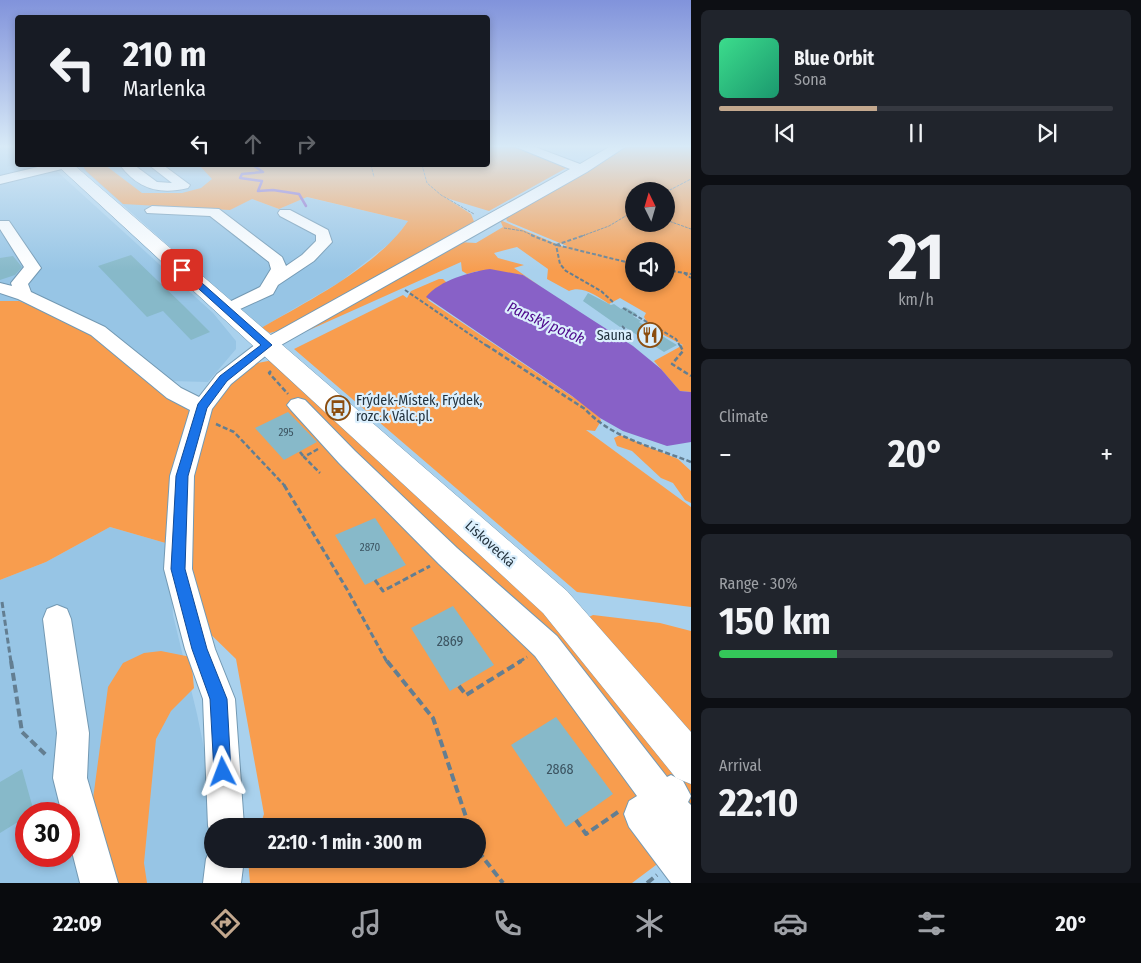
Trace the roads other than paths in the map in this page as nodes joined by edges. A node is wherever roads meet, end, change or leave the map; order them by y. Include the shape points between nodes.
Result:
1 (89, 188) edge
2 (157, 188) edge
3 (174, 188) edge
4 (546, 188) edge
5 (152, 210) dead end
6 (285, 213) dead end
7 (4, 224) dead end
8 (274, 281) junction
9 (0, 288) edge
10 (24, 295) junction
11 (227, 310) junction
12 (267, 345) junction
13 (298, 404) dead end
14 (200, 412) junction
15 (57, 619) dead end
16 (691, 763) edge
17 (662, 799) junction
18 (225, 818) edge
19 (691, 818) edge
20 (691, 833) edge
21 (224, 868) edge
22 (691, 879) edge
23 (99, 883) edge
24 (222, 883) edge

1 - 11 main road, Lískovecká
2 - 3 street
4 - 12 street
5 - 8 street via 214,212 276,260 280,269
6 - 8 street via 323,233 324,242 308,258
7 - 10 street via 33,268 19,283
8 - 11 street via 267,290
9 - 10 street
10 - 14 street via 98,330
11 - 12 main road, Lískovecká
12 - 14 street via 224,379
12 - 16 main road, Lískovecká via 555,602
13 - 17 street via 448,556 546,646
14 - 18 street via 182,476 178,569 218,699
15 - 23 street via 73,733 70,778
17 - 19 street via 671,793
17 - 20 street
17 - 22 street via 642,814
21 - 24 street

